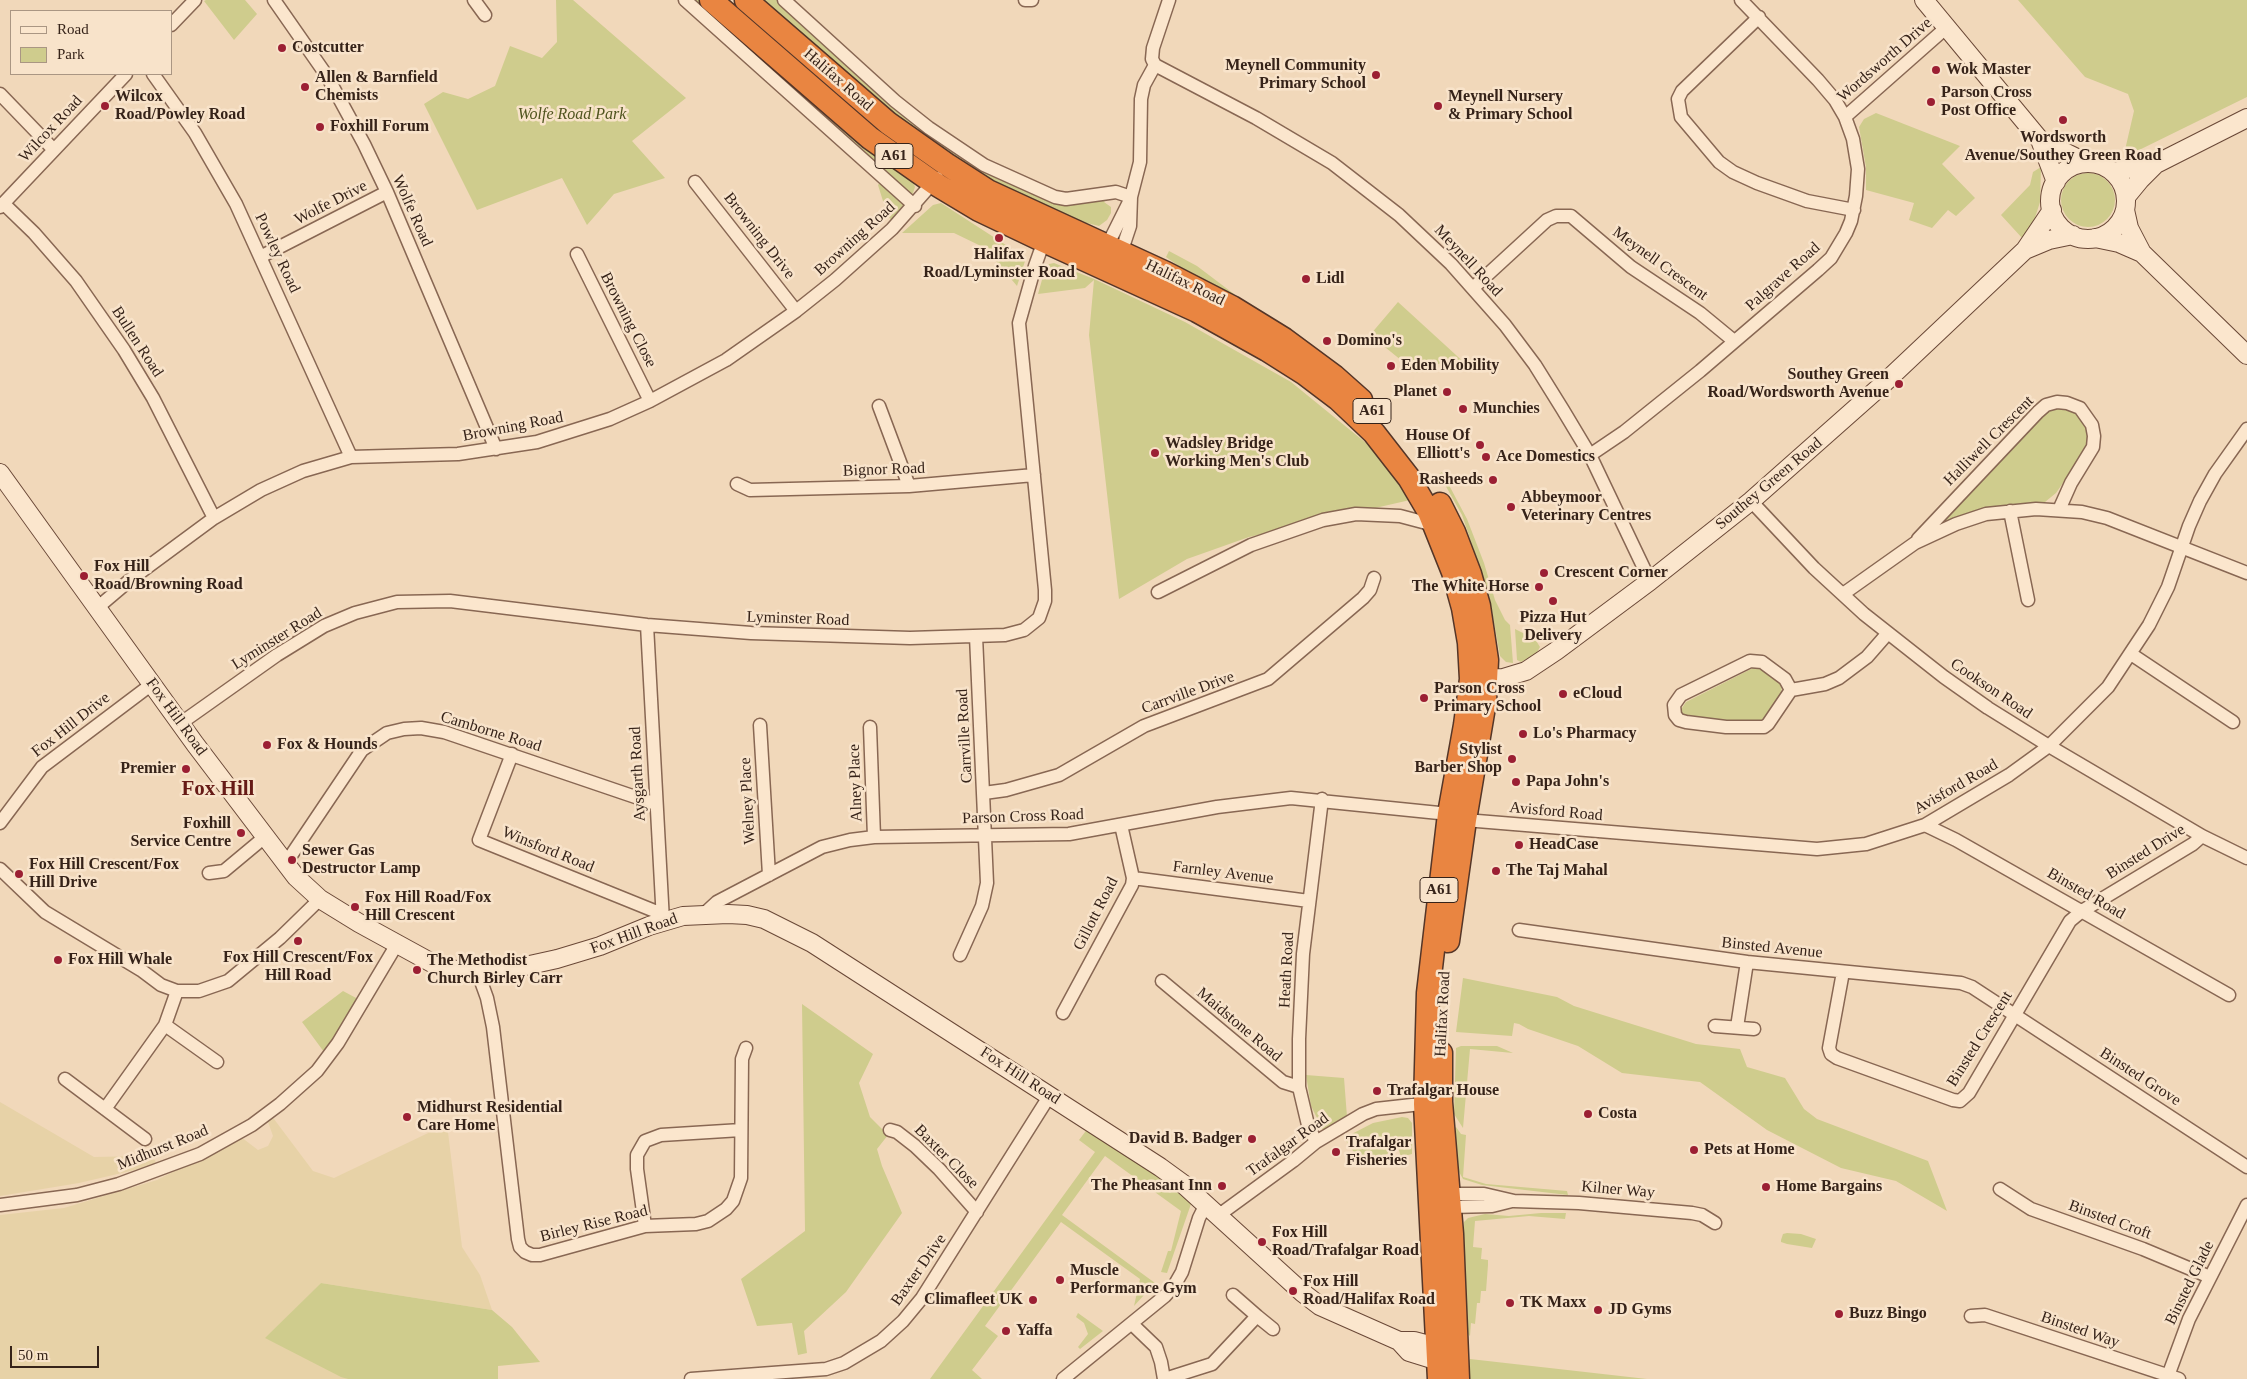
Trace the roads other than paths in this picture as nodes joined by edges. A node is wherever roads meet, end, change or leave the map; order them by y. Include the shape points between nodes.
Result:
1 (195, 0) edge
2 (274, 0) edge
3 (474, 0) edge
4 (685, 0) edge
5 (711, 0) edge
6 (746, 0) edge
7 (784, 0) edge
8 (1024, 0) edge
9 (1032, 0) edge
10 (1168, 0) edge
11 (1741, 0) edge
12 (1924, 0) edge
13 (485, 15) dead end
14 (1759, 18) junction
15 (172, 24) edge
16 (1947, 27) junction
17 (1155, 65) junction
18 (125, 75) edge
19 (154, 75) edge
20 (0, 94) edge
21 (1845, 117) junction
22 (2247, 118) edge
23 (2040, 140) junction
24 (54, 150) junction
25 (2087, 163) junction
26 (2158, 163) junction
27 (946, 164) junction
28 (2113, 172) junction
29 (695, 182) dead end
30 (2056, 182) junction
31 (934, 183) junction
32 (387, 192) junction
33 (1131, 197) junction
34 (2126, 204) junction
35 (2, 205) edge
36 (914, 206) junction
37 (1854, 210) junction
38 (2052, 210) junction
39 (1048, 231) junction
40 (2073, 235) junction
41 (2095, 238) junction
42 (1114, 249) junction
43 (2025, 250) junction
44 (2142, 253) junction
45 (577, 254) dead end
46 (262, 256) junction
47 (1105, 269) junction
48 (1473, 288) junction
49 (796, 310) junction
50 (1734, 342) junction
51 (2247, 356) edge
52 (650, 401) junction
53 (879, 406) dead end
54 (2247, 429) edge
55 (496, 449) junction
56 (1590, 455) junction
57 (351, 457) junction
58 (0, 473) edge
59 (1034, 475) junction
60 (737, 484) dead end
61 (909, 486) junction
62 (1418, 492) junction
63 (1750, 501) junction
64 (2059, 510) junction
65 (2010, 511) junction
66 (1400, 516) junction
67 (214, 518) junction
68 (1434, 525) junction
69 (1915, 543) junction
70 (2183, 546) junction
71 (2247, 573) edge
72 (1374, 578) dead end
73 (1650, 581) junction
74 (1158, 592) dead end
75 (1843, 594) junction
76 (2028, 600) dead end
77 (98, 608) junction
78 (647, 625) junction
79 (1888, 633) junction
80 (976, 636) junction
81 (2131, 654) junction
82 (1479, 679) junction
83 (152, 684) junction
84 (1791, 690) junction
85 (2233, 722) dead end
86 (181, 723) junction
87 (760, 725) dead end
88 (870, 727) dead end
89 (2048, 746) junction
90 (512, 754) junction
91 (984, 793) junction
92 (1322, 799) junction
93 (656, 804) junction
94 (1457, 817) junction
95 (0, 823) edge
96 (1121, 825) junction
97 (1925, 825) junction
98 (984, 835) junction
99 (266, 836) junction
100 (2202, 836) junction
101 (874, 837) junction
102 (2247, 858) edge
103 (286, 863) junction
104 (0, 869) edge
105 (210, 873) dead end
106 (768, 875) junction
107 (1133, 878) junction
108 (320, 899) junction
109 (1309, 901) junction
110 (2082, 911) junction
111 (704, 913) junction
112 (663, 918) junction
113 (1519, 930) dead end
114 (397, 944) junction
115 (960, 955) dead end
116 (1746, 962) junction
117 (1843, 972) junction
118 (478, 973) junction
119 (1162, 981) dead end
120 (177, 991) junction
121 (2229, 995) dead end
122 (1063, 1013) dead end
123 (2014, 1015) junction
124 (165, 1025) junction
125 (1715, 1026) dead end
126 (1737, 1027) junction
127 (1754, 1029) dead end
128 (746, 1048) dead end
129 (217, 1062) dead end
130 (65, 1079) dead end
131 (1299, 1087) junction
132 (1050, 1095) junction
133 (1433, 1103) junction
134 (105, 1109) junction
135 (741, 1130) junction
136 (890, 1130) dead end
137 (145, 1139) dead end
138 (1316, 1142) junction
139 (2247, 1167) edge
140 (2000, 1189) dead end
141 (1443, 1200) junction
142 (0, 1205) edge
143 (2247, 1205) edge
144 (1212, 1210) junction
145 (977, 1212) junction
146 (1715, 1224) dead end
147 (645, 1226) junction
148 (2210, 1277) junction
149 (1232, 1295) dead end
150 (1257, 1316) junction
151 (1971, 1316) dead end
152 (1132, 1324) junction
153 (1273, 1329) dead end
154 (1442, 1359) edge
155 (2173, 1378) edge
156 (691, 1379) edge
157 (1063, 1379) edge
158 (1164, 1379) edge
159 (1458, 1379) edge

1 - 15 street
2 - 32 street, Wolfe Road via 332,84
3 - 13 street
4 - 36 street
5 - 31 highway, Halifax Road / A61 via 870,138
6 - 27 highway, Halifax Road / A61 via 888,124
7 - 33 street, Halifax Road via 895,101 984,165 1055,197 1066,199 1116,192
8 - 9 street
10 - 17 street via 1153,48
11 - 14 street, Palgrave Road
12 - 16 street
14 - 21 street, Palgrave Road via 1818,80
14 - 37 street via 1682,92 1678,99 1681,117 1719,162 1733,172 1807,201
16 - 21 street, Wordsworth Drive
16 - 23 street
17 - 33 street via 1144,85 1141,99 1140,162
17 - 48 street, Meynell Road via 1256,118 1332,163 1406,221
18 - 24 street, Wilcox Road
19 - 46 street, Powley Road via 214,163
20 - 24 street
21 - 37 street, Palgrave Road via 1858,169
22 - 26 street
23 - 25 street
23 - 30 street
24 - 35 street, Wilcox Road
25 - 28 street
25 - 30 street via 2064,172
26 - 28 street
26 - 34 street via 2140,180
27 - 31 street, Browning Road
27 - 39 highway, Halifax Road / A61
28 - 34 street via 2124,188
29 - 49 street, Browning Drive
30 - 38 street via 2051,198
31 - 36 street, Browning Road
31 - 39 highway, Halifax Road / A61 via 979,210
32 - 46 street, Wolfe Drive
32 - 55 street, Wolfe Road
33 - 42 street
34 - 41 street via 2114,229
34 - 44 street via 2129,228
35 - 67 street, Bullen Road via 56,257 104,320 153,398
36 - 49 street, Browning Road via 867,253
37 - 50 street, Palgrave Road via 1846,233 1831,258
38 - 40 street via 2056,221
38 - 43 street, Southey Green Road
39 - 42 highway, Halifax Road / A61
39 - 47 highway, Halifax Road / A61
39 - 59 street, Lyminster Road via 1026,292 1019,323
40 - 41 street
40 - 43 street, Southey Green Road
41 - 44 street via 2119,243
42 - 47 highway via 1105,256
42 - 82 highway, Halifax Road / A61 via 1232,307 1284,339 1349,388 1384,423 1424,475 1454,532 1470,574 1486,651
43 - 63 street, Southey Green Road via 1882,385
44 - 51 street
45 - 52 street, Browning Close
46 - 57 street, Powley Road
47 - 62 highway, Halifax Road / A61 via 1225,326 1305,374 1374,433
48 - 50 street, Meynell Crescent via 1547,220 1571,216 1632,267 1700,313
48 - 56 street, Meynell Road via 1535,366
49 - 52 street, Browning Road via 726,360
50 - 56 street, Palgrave Road via 1649,413
52 - 55 street, Browning Road via 572,432
53 - 61 street
54 - 70 street, Avisford Road via 2200,501
55 - 57 street, Browning Road via 458,454
56 - 73 street, Meynell Road
57 - 67 street, Browning Road via 282,478
58 - 77 street, Fox Hill Road
59 - 61 street, Bignor Road
59 - 80 street, Lyminster Road via 1045,590 1043,609 1039,618 1024,630 1005,635
60 - 61 street, Bignor Road via 750,490
62 - 66 street via 1414,504
62 - 68 highway, Halifax Road / A61
63 - 73 street, Southey Green Road
63 - 75 street, Cookson Road
64 - 65 street, Halliwell Crescent
64 - 69 street, Halliwell Crescent via 2093,447 2094,436 2092,425 2080,408 2057,402 2038,412
64 - 70 street, Halliwell Crescent via 2108,518
65 - 69 street, Halliwell Crescent via 1986,514 1956,524
65 - 76 street
66 - 68 street
66 - 74 street via 1356,514 1323,520 1252,545
67 - 77 street, Browning Road via 130,580
68 - 82 highway, Halifax Road / A61 via 1463,608
69 - 75 street, Halliwell Crescent
70 - 71 street, Halliwell Crescent
70 - 81 street, Avisford Road via 2150,625
72 - 91 street, Carrville Drive via 1363,598 1268,679 1144,726 1058,775
73 - 82 street, Southey Green Road via 1526,671
75 - 79 street, Cookson Road
77 - 83 street, Fox Hill Road
78 - 80 street, Lyminster Road via 847,637
78 - 86 street, Lyminster Road via 450,601 421,600 383,605 355,613 302,638
78 - 93 street, Aysgarth Road
79 - 84 street via 1867,656 1839,678
79 - 89 street, Cookson Road via 1988,708
80 - 91 street, Carrville Road
81 - 85 street
81 - 89 street, Avisford Road via 2108,687
82 - 94 highway, Halifax Road / A61 via 1465,726
83 - 86 street, Fox Hill Road
83 - 95 street, Fox Hill Drive via 42,767
84 - 84 street via 1768,724 1758,729 1686,722 1675,715 1674,705 1681,695 1750,661 1762,662 1785,679
86 - 99 street, Fox Hill Road
87 - 106 street, Welney Place
88 - 101 street, Alney Place
89 - 97 street, Avisford Road
89 - 100 street, Cookson Road
90 - 93 street, Camborne Road
90 - 103 street, Camborne Road via 422,728 387,733 362,750
90 - 112 street, Winsford Road via 479,840
91 - 98 street, Carrville Road
92 - 94 street, Parson Cross Road
92 - 96 street, Parson Cross Road via 1260,800
92 - 109 street, Heath Road
93 - 112 street, Aysgarth Road
94 - 97 street, Avisford Road via 1817,849 1866,844
94 - 133 highway, Halifax Road / A61 via 1428,993
96 - 98 street, Parson Cross Road via 1069,834
96 - 107 street, Gillott Road
97 - 110 street, Binsted Road
98 - 101 street, Parson Cross Road
98 - 115 street, Carrville Road via 987,892
99 - 103 street, Fox Hill Road
99 - 105 street via 224,871
100 - 102 street, Cookson Road
100 - 110 street, Binsted Drive
101 - 106 street, Parson Cross Road via 828,845
103 - 108 street, Fox Hill Road
104 - 120 street via 44,912 161,985
106 - 111 street, Parson Cross Road via 717,902
107 - 109 street, Farnley Avenue
107 - 122 street, Gillott Road via 1129,893
108 - 114 street, Fox Hill Road
108 - 120 street via 228,981 199,991
109 - 131 street, Heath Road via 1303,954
110 - 121 street, Binsted Road
110 - 123 street, Binsted Crescent via 2070,921
111 - 112 street, Fox Hill Road
111 - 132 street, Fox Hill Road via 747,915 785,928
112 - 118 street, Fox Hill Road via 574,955 524,967
113 - 116 street, Binsted Avenue
114 - 118 street, Fox Hill Road via 432,963
114 - 142 street, Midhurst Road via 338,1043 317,1071 252,1125 200,1154 119,1184 77,1195
116 - 117 street, Binsted Avenue
116 - 126 street
117 - 123 street, Binsted Avenue via 1962,984 1972,987
117 - 123 street, Binsted Crescent via 1829,1048 1832,1054 1953,1100 1960,1101 1969,1093
118 - 147 street, Birley Rise Road via 493,1027 520,1247 525,1252 540,1255
119 - 131 street, Maidstone Road via 1283,1082
120 - 124 street
123 - 139 street, Binsted Grove
124 - 129 street
124 - 134 street
125 - 126 street
126 - 127 street
128 - 135 street, Birley Rise Road via 742,1059
130 - 134 street
131 - 138 street, Heath Road via 1308,1125
132 - 144 street, Fox Hill Road via 1160,1167
132 - 145 street, Baxter Drive
133 - 138 street, Trafalgar Road via 1376,1109
133 - 141 highway, Halifax Road / A61
134 - 137 street
135 - 147 street, Birley Rise Road via 741,1178 733,1201 708,1221
135 - 147 street via 661,1135 645,1141 637,1155 637,1170
136 - 145 street, Baxter Close via 916,1146
138 - 144 street, Trafalgar Road via 1292,1161
140 - 148 street, Binsted Croft via 2031,1208
141 - 146 street, Kilner Way via 1484,1194 1514,1200 1692,1213 1702,1215
141 - 154 highway, Halifax Road / A61
143 - 148 street, Binsted Glade
144 - 152 street via 1199,1218 1182,1272 1174,1286
144 - 154 street, Fox Hill Road via 1320,1306 1399,1342 1414,1341
145 - 156 street, Baxter Drive via 922,1298 882,1341 864,1353 826,1370
148 - 155 street, Binsted Glade via 2189,1319
149 - 150 street
150 - 153 street
150 - 158 street via 1212,1364
151 - 155 street, Binsted Way via 1985,1315
152 - 157 street
152 - 158 street via 1156,1347
154 - 159 highway, A61

